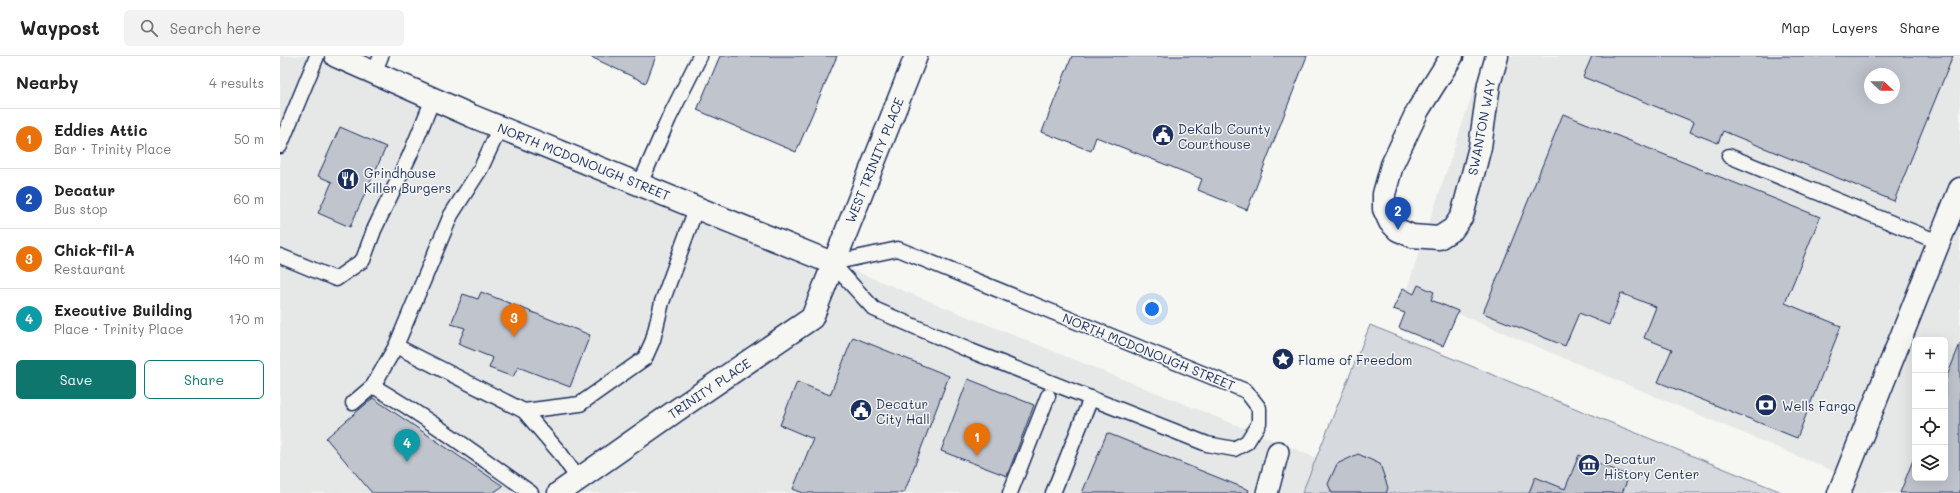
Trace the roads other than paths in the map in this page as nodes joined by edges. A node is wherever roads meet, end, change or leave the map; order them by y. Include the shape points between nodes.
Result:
1 (317, 56) edge
2 (336, 56) edge
3 (700, 56) edge
4 (916, 56) edge
5 (1452, 56) edge
6 (1497, 56) edge
7 (377, 64) edge
8 (433, 99) junction
9 (500, 127) junction
10 (280, 146) edge
11 (1729, 156) dead end
12 (640, 184) junction
13 (1960, 189) edge
14 (697, 206) junction
15 (1938, 242) junction
16 (280, 256) edge
17 (832, 263) junction
18 (396, 346) junction
19 (373, 386) junction
20 (1048, 396) dead end
21 (1091, 398) junction
22 (353, 403) dead end
23 (524, 411) junction
24 (1278, 452) dead end
25 (579, 480) junction
26 (531, 493) edge
27 (560, 493) edge
28 (1010, 493) edge
29 (1053, 493) edge
30 (1267, 493) edge
31 (1839, 493) edge

1 - 10 lane
2 - 7 street, NORTH MCDONOUGH STREET
3 - 12 lane
4 - 17 street, WEST TRINITY PLACE
5 - 6 street, SWANTON WAY via 1418,110 1392,165 1384,194 1384,209 1390,222 1398,230 1412,236 1439,238 1453,229 1462,216 1480,147 1488,84
7 - 8 street, NORTH MCDONOUGH STREET
8 - 9 street, NORTH MCDONOUGH STREET
8 - 16 lane via 410,155 374,230 364,260 336,279
9 - 12 street, NORTH MCDONOUGH STREET
9 - 18 lane via 481,168 451,216
11 - 15 lane
12 - 14 street, NORTH MCDONOUGH STREET
13 - 15 street
14 - 17 street, NORTH MCDONOUGH STREET
14 - 23 lane via 662,302 653,340 645,358 580,404
15 - 31 street
17 - 21 lane, NORTH MCDONOUGH STREET via 874,309 971,351
17 - 21 lane, NORTH MCDONOUGH STREET via 898,248 1246,391 1259,408 1259,423 1247,442 1234,449 1208,444
17 - 25 street, TRINITY PLACE via 812,318
18 - 19 lane
18 - 23 lane
19 - 22 lane
19 - 26 lane via 461,443
20 - 28 lane
21 - 29 lane
23 - 25 lane
24 - 30 street
25 - 27 street, TRINITY PLACE

